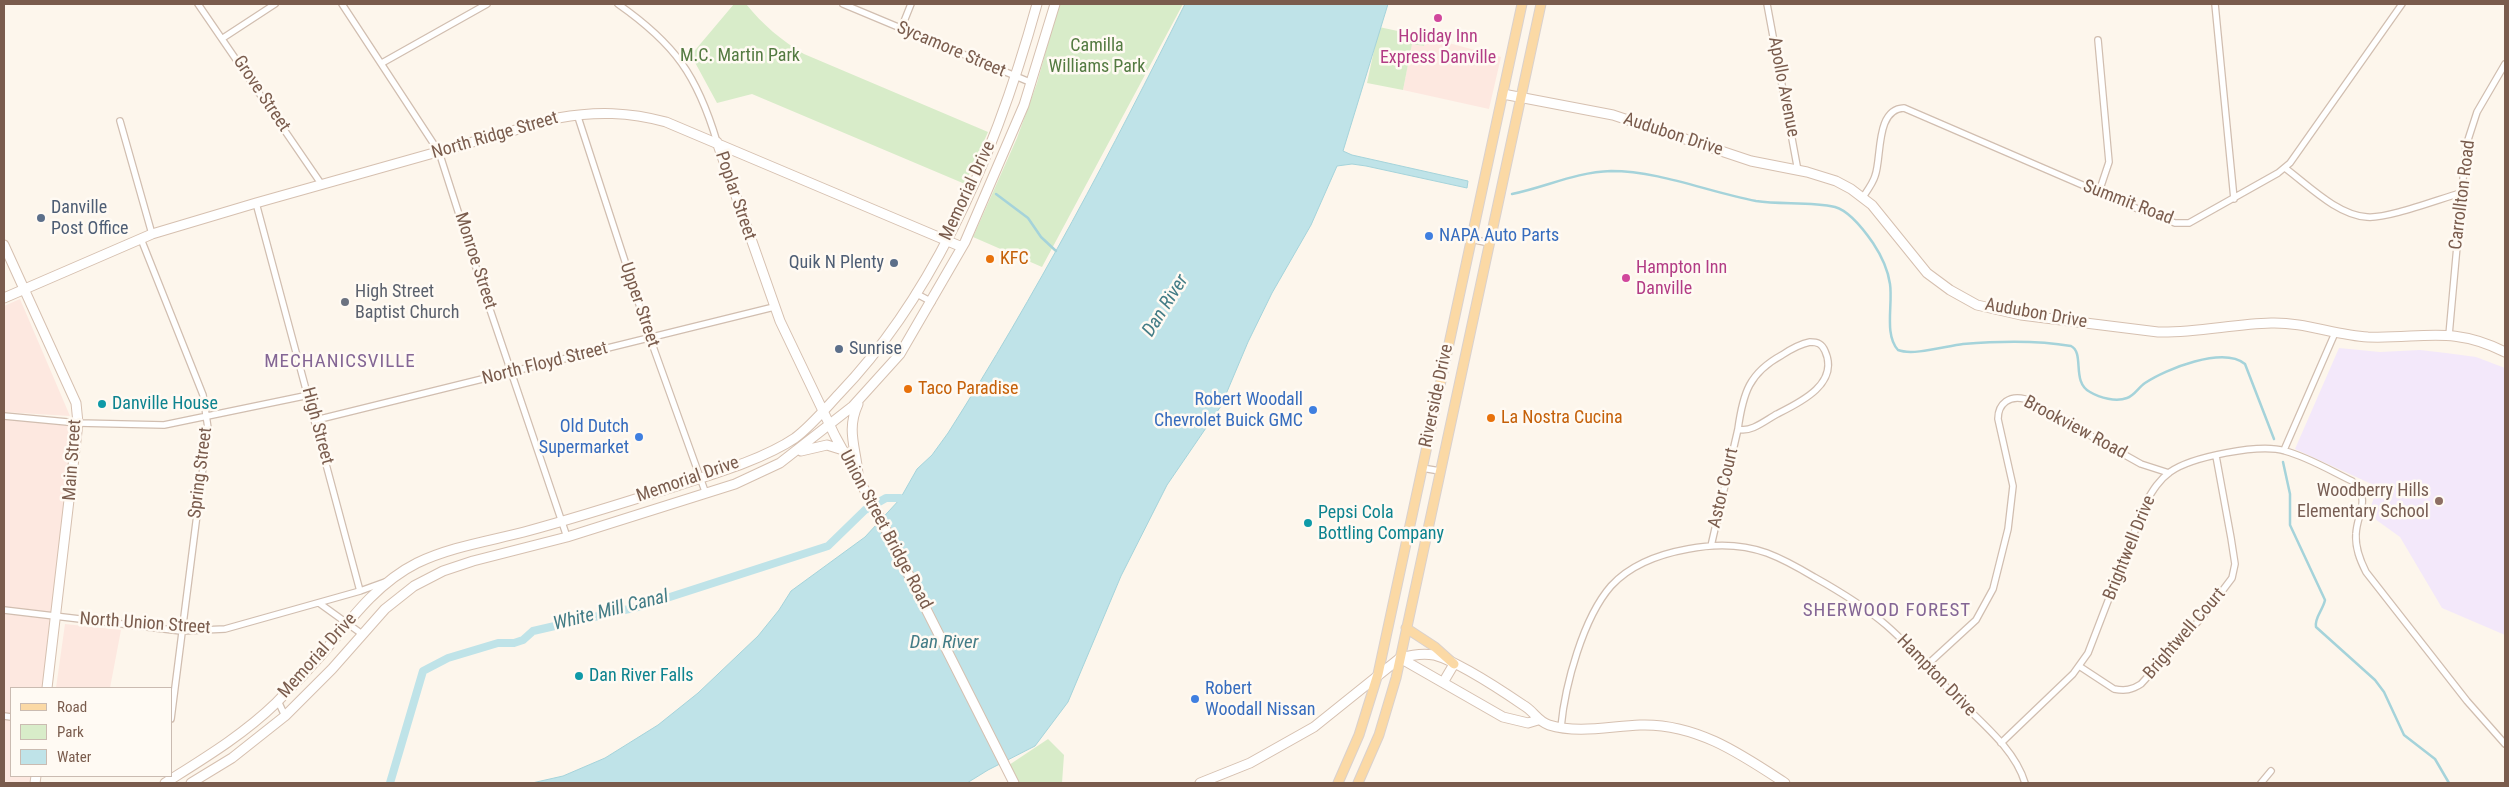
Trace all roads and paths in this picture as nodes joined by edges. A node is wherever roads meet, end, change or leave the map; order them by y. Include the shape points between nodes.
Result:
1 (198, 4) edge
2 (275, 4) edge
3 (342, 4) edge
4 (487, 4) edge
5 (618, 4) edge
6 (843, 4) edge
7 (911, 4) edge
8 (1037, 4) edge
9 (1055, 4) edge
10 (1522, 4) edge
11 (1541, 4) edge
12 (1767, 4) edge
13 (2215, 4) edge
14 (2402, 4) edge
15 (901, 29) junction
16 (223, 38) junction
17 (2098, 40) dead end
18 (382, 63) junction
19 (2505, 64) edge
20 (1016, 77) junction
21 (1032, 83) junction
22 (1502, 94) junction
23 (1520, 97) junction
24 (577, 114) junction
25 (120, 120) dead end
26 (717, 142) junction
27 (439, 152) junction
28 (2285, 168) junction
29 (1798, 171) junction
30 (322, 185) junction
31 (2099, 192) junction
32 (2461, 193) junction
33 (1863, 197) junction
34 (2234, 199) junction
35 (256, 203) junction
36 (152, 234) junction
37 (141, 239) junction
38 (1471, 239) junction
39 (946, 241) junction
40 (1489, 242) junction
41 (4, 245) edge
42 (962, 247) junction
43 (24, 289) junction
44 (915, 293) junction
45 (4, 298) edge
46 (932, 302) junction
47 (774, 307) junction
48 (2335, 333) junction
49 (2449, 335) junction
50 (650, 338) junction
51 (883, 343) junction
52 (2505, 352) edge
53 (900, 354) junction
54 (511, 372) junction
55 (309, 395) junction
56 (860, 399) junction
57 (824, 410) junction
58 (208, 415) junction
59 (4, 416) edge
60 (316, 420) junction
61 (78, 424) junction
62 (830, 426) junction
63 (1738, 429) junction
64 (843, 450) junction
65 (2284, 450) junction
66 (792, 455) junction
67 (2216, 456) junction
68 (1422, 468) junction
69 (1440, 471) junction
70 (2169, 473) junction
71 (700, 478) junction
72 (859, 478) junction
73 (706, 494) junction
74 (562, 521) junction
75 (568, 537) junction
76 (1711, 546) junction
77 (392, 579) junction
78 (360, 591) junction
79 (319, 603) junction
80 (4, 610) edge
81 (56, 617) junction
82 (346, 624) junction
83 (1406, 628) junction
84 (181, 631) junction
85 (362, 634) junction
86 (1400, 658) junction
87 (1454, 664) junction
88 (1927, 665) junction
89 (2079, 666) junction
90 (1378, 674) junction
91 (1444, 681) junction
92 (47, 687) edge
93 (278, 701) junction
94 (172, 710) edge
95 (284, 716) junction
96 (1538, 720) junction
97 (1561, 727) junction
98 (2505, 734) edge
99 (2503, 741) edge
100 (2001, 743) junction
101 (2271, 771) dead end
102 (165, 783) edge
103 (191, 783) edge
104 (1014, 783) edge
105 (1200, 783) edge
106 (1338, 783) edge
107 (1358, 783) edge
108 (1785, 783) edge
109 (2025, 783) edge
110 (2261, 783) edge

1 - 16 street, Grove Street
2 - 16 street
3 - 18 street, Monroe Street
4 - 18 street
5 - 26 street, Poplar Street via 664,40 687,69 707,109
6 - 15 street, Sycamore Street
7 - 15 street
8 - 20 main road, Memorial Drive
9 - 21 main road, Memorial Drive
10 - 22 main road, Riverside Drive
11 - 23 main road, Riverside Drive
12 - 29 street, Apollo Avenue
13 - 34 street
14 - 28 street, Summit Road
15 - 20 street, Sycamore Street
16 - 30 street, Grove Street
17 - 31 street via 2109,162
18 - 27 street, Monroe Street
19 - 32 street, Carrollton Road via 2484,96 2471,129
20 - 21 street, Sycamore Street
20 - 39 main road, Memorial Drive via 984,160
21 - 42 main road, Memorial Drive via 1004,157
22 - 23 main road, Audubon Drive
22 - 38 main road, Riverside Drive
23 - 29 main road, Audubon Drive via 1614,115 1751,161
23 - 40 main road, Riverside Drive
24 - 26 main road, North Ridge Street via 612,112 647,117
24 - 27 main road, North Ridge Street
24 - 50 street, Upper Street
25 - 36 street
26 - 39 main road, North Ridge Street
26 - 47 main road, Poplar Street
27 - 30 main road, North Ridge Street
27 - 54 street, Monroe Street
28 - 32 street via 2344,209 2367,218 2392,214
28 - 34 street, Summit Road
29 - 33 main road, Audubon Drive via 1836,181
30 - 35 main road, North Ridge Street
31 - 33 street, Summit Road via 1900,108 1891,113 1882,130 1875,176
31 - 34 street, Summit Road via 2181,224 2197,221
32 - 49 street, Carrollton Road
33 - 48 main road, Audubon Drive via 1927,273 1977,304 2021,315 2158,332 2184,333 2271,323 2307,326
35 - 36 main road, North Ridge Street
35 - 55 street, High Street
36 - 37 main road, North Ridge Street
37 - 43 main road, North Ridge Street
37 - 58 street, Spring Street
38 - 40 street
38 - 68 main road, Riverside Drive
39 - 42 main road, North Ridge Street
39 - 44 main road, Memorial Drive
40 - 69 main road, Riverside Drive
41 - 43 main road, Main Street
42 - 46 main road, Memorial Drive
43 - 45 main road, North Ridge Street
43 - 61 main road, Main Street via 76,403
44 - 46 street
44 - 51 main road, Memorial Drive
46 - 53 main road, Memorial Drive
47 - 50 street, North Floyd Street
47 - 57 main road, Poplar Street
48 - 49 main road, Audubon Drive via 2378,337
48 - 65 street
49 - 52 main road, Audubon Drive via 2475,340
50 - 54 street, North Floyd Street
50 - 71 street, Upper Street
51 - 53 street
51 - 57 main road, Memorial Drive
53 - 56 main road, Memorial Drive
54 - 60 street, North Floyd Street
54 - 74 street, Monroe Street
55 - 58 street
55 - 60 street, High Street
56 - 62 main road, Memorial Drive
56 - 72 main road via 851,431
57 - 62 main road, Union Street Bridge Road
57 - 71 main road, Memorial Drive via 808,428 786,444
58 - 61 street via 164,424
58 - 84 street, Spring Street
59 - 61 street
60 - 78 street, High Street
61 - 81 main road, Main Street
62 - 64 main road, Union Street Bridge Road
62 - 66 main road, Memorial Drive
63 - 63 street, Astor Court via 1744,397 1760,368 1801,344 1820,344 1826,353 1827,370 1813,395 1755,426
63 - 76 street, Astor Court
64 - 66 main road via 835,446 819,446
64 - 72 main road, Union Street Bridge Road
65 - 67 street, Brightwell Drive via 2251,448
65 - 99 street, Brightwell Drive via 2357,486 2363,510 2357,527 2357,550 2366,572 2467,702
66 - 73 main road, Memorial Drive via 760,473
67 - 70 street, Brightwell Drive
67 - 89 street, Brightwell Court via 2235,564 2228,585 2136,688 2114,689
68 - 69 street
68 - 90 main road, Riverside Drive
69 - 83 main road, Riverside Drive
70 - 88 street, Brookview Road via 2141,464 2025,399 2007,400 2000,409 1998,420 2013,486 2008,529 1993,589 1976,620
70 - 89 street, Brightwell Drive via 2146,502 2104,614
71 - 73 street, Upper Street
71 - 74 main road, Memorial Drive
72 - 104 main road, Union Street Bridge Road
73 - 75 main road, Memorial Drive
74 - 75 street, Monroe Street
74 - 77 main road, Memorial Drive via 436,555
75 - 85 main road, Memorial Drive via 473,562 428,578 400,595
76 - 88 street, Hampton Drive via 1756,550 1799,569 1871,613
76 - 97 street, Hampton Drive via 1678,550 1653,558 1633,568 1612,586 1594,614 1577,655 1566,689
77 - 78 street, North Union Street
77 - 82 main road, Memorial Drive
78 - 79 street, North Union Street
79 - 82 street
79 - 84 street, North Union Street via 225,629
80 - 81 street, North Union Street
81 - 84 street, North Union Street
81 - 92 main road, Main Street
82 - 85 street
82 - 93 main road, Memorial Drive
83 - 86 main road, Riverside Drive
83 - 87 main road
84 - 94 street, Spring Street
85 - 95 main road, Memorial Drive
86 - 87 main road via 1414,654 1432,655
86 - 90 main road
86 - 91 main road
86 - 107 main road, Riverside Drive via 1384,720
87 - 91 main road
87 - 96 main road via 1525,706
88 - 100 street, Hampton Drive
89 - 100 street, Brightwell Drive
90 - 105 main road via 1314,727 1250,763
90 - 106 main road, Riverside Drive via 1360,735
91 - 96 main road via 1503,717 1528,723
93 - 95 street
93 - 102 main road, Memorial Drive via 226,744
95 - 103 main road, Memorial Drive via 232,758
96 - 97 main road
97 - 108 main road via 1595,729 1641,725 1684,730 1735,750
98 - 99 street
100 - 109 street, Hampton Drive via 2019,768
101 - 110 street

